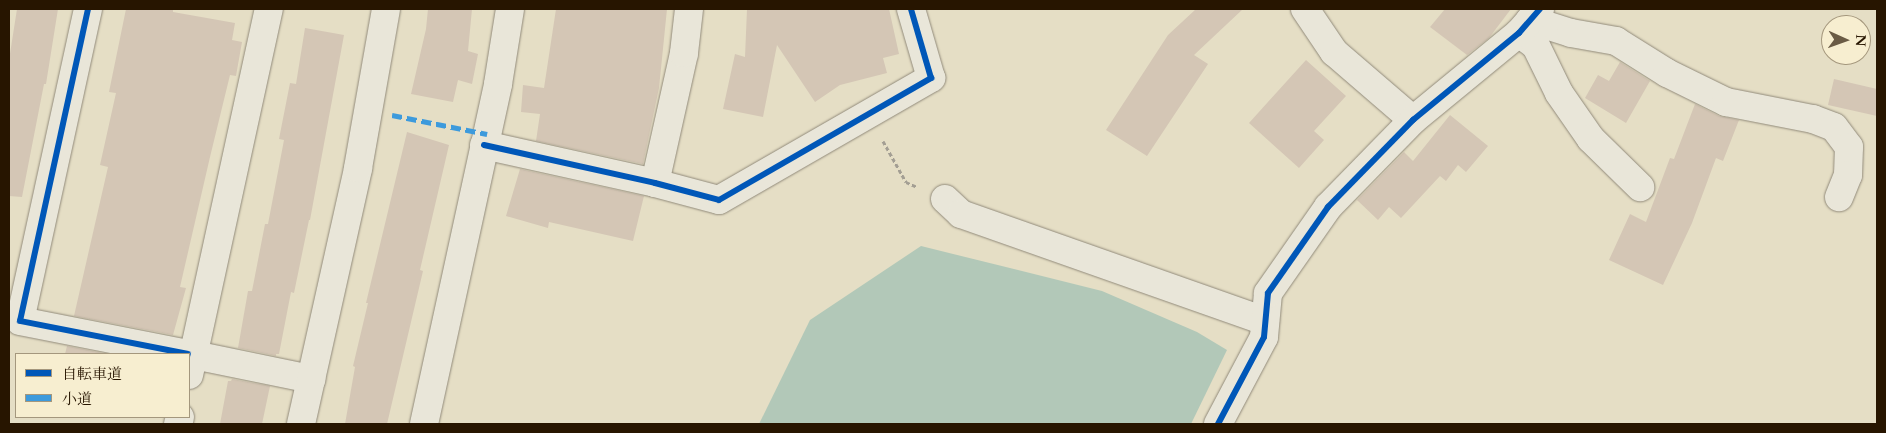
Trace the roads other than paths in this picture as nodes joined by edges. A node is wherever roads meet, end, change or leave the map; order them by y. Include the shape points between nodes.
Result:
1 (88, 9) edge
2 (269, 9) edge
3 (386, 9) edge
4 (510, 9) edge
5 (689, 9) edge
6 (910, 9) edge
7 (1305, 9) edge
8 (1530, 20) edge
9 (1413, 120) junction
10 (484, 145) junction
11 (655, 183) junction
12 (1640, 187) dead end
13 (1839, 197) dead end
14 (945, 199) road end
15 (1265, 321) junction
16 (159, 353) edge
17 (190, 360) edge
18 (311, 379) junction
19 (301, 424) edge
20 (424, 424) edge
21 (1218, 424) edge

1 - 16 street via 20,321
2 - 17 street
3 - 18 street via 358,168
4 - 10 street
5 - 11 street via 684,53
6 - 11 street via 930,78 719,200
7 - 9 street via 1334,52
8 - 9 street
8 - 12 street via 1536,46 1559,93 1591,140
8 - 13 street via 1571,33 1616,41 1667,73 1726,102 1813,119 1834,127 1849,147 1848,175
9 - 15 street via 1328,207 1268,293
10 - 11 street
10 - 20 street
14 - 15 street via 961,214
15 - 21 street via 1264,337
17 - 18 street
18 - 19 street

